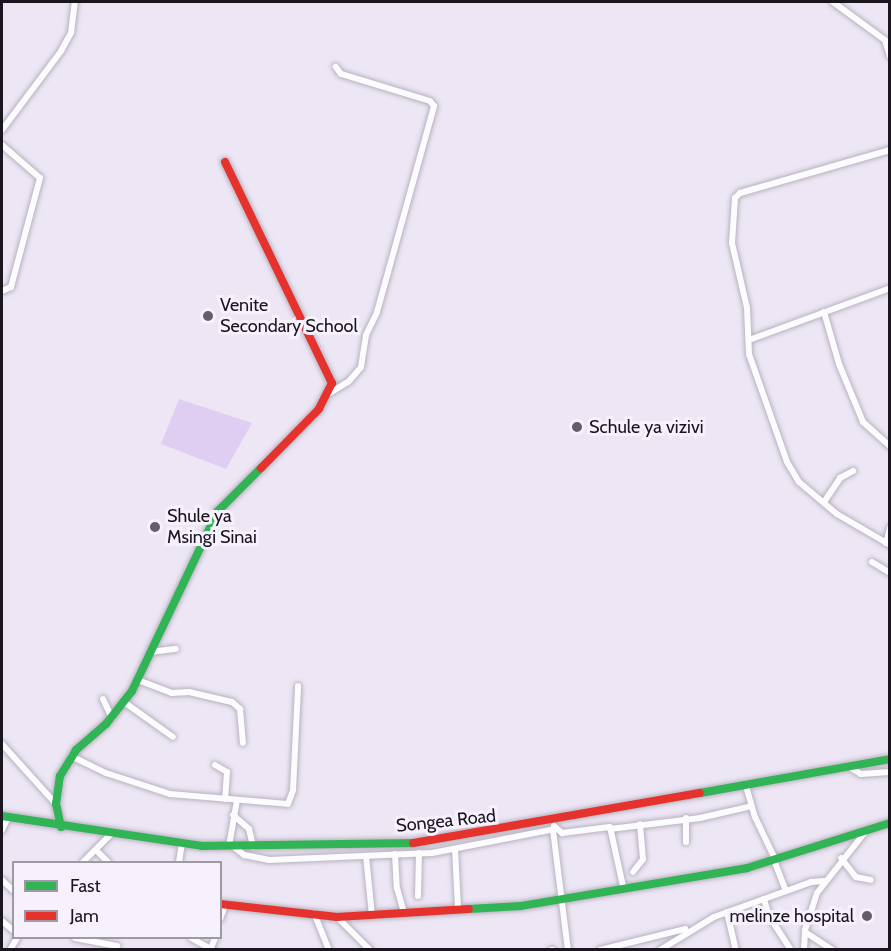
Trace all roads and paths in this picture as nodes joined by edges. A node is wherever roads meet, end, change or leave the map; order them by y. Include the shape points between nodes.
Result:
1 (75, 2) edge
2 (833, 2) edge
3 (890, 56) edge
4 (336, 67) dead end
5 (2, 130) edge
6 (2, 145) edge
7 (890, 150) edge
8 (225, 162) dead end
9 (890, 288) edge
10 (2, 291) edge
11 (824, 312) junction
12 (748, 340) junction
13 (330, 393) junction
14 (890, 446) edge
15 (853, 471) dead end
16 (824, 502) junction
17 (890, 528) edge
18 (888, 544) edge
19 (872, 562) dead end
20 (890, 573) edge
21 (176, 649) dead end
22 (149, 652) junction
23 (138, 680) junction
24 (298, 686) dead end
25 (103, 699) dead end
26 (124, 702) junction
27 (112, 718) junction
28 (173, 737) dead end
29 (243, 743) dead end
30 (2, 744) edge
31 (71, 756) junction
32 (890, 759) edge
33 (215, 765) dead end
34 (848, 765) junction
35 (890, 771) edge
36 (747, 786) junction
37 (225, 799) junction
38 (237, 800) junction
39 (56, 804) junction
40 (752, 807) junction
41 (233, 815) junction
42 (4, 817) edge
43 (686, 818) junction
44 (890, 823) edge
45 (640, 824) junction
46 (554, 827) junction
47 (61, 828) junction
48 (610, 829) junction
49 (2, 830) edge
50 (866, 831) junction
51 (112, 832) junction
52 (686, 842) dead end
53 (182, 843) junction
54 (231, 847) junction
55 (254, 847) junction
56 (455, 849) junction
57 (96, 850) junction
58 (419, 854) junction
59 (395, 855) junction
60 (366, 856) junction
61 (841, 858) junction
62 (775, 859) junction
63 (83, 861) edge
64 (107, 861) edge
65 (179, 861) edge
66 (633, 872) dead end
67 (871, 880) dead end
68 (824, 881) junction
69 (623, 886) junction
70 (786, 891) junction
71 (418, 896) dead end
72 (560, 898) junction
73 (764, 899) junction
74 (223, 904) edge
75 (458, 909) junction
76 (727, 912) junction
77 (314, 913) junction
78 (404, 913) junction
79 (372, 915) junction
80 (337, 917) junction
81 (691, 928) junction
82 (805, 932) junction
83 (78, 939) edge
84 (193, 939) edge
85 (108, 948) edge
86 (117, 948) edge
87 (212, 949) edge
88 (661, 949) edge
89 (329, 950) edge
90 (370, 950) edge
91 (568, 950) edge
92 (600, 950) edge
93 (736, 950) edge
94 (791, 950) edge
95 (804, 950) edge
96 (833, 950) edge

1 - 5 street via 66,42
2 - 3 street via 885,40
4 - 13 street via 341,74 430,101 434,106 377,312 366,335 361,367 350,381
6 - 10 street via 32,168 40,182 11,288
7 - 12 street via 832,163 735,198 732,243 747,308
8 - 13 main road via 326,366 332,383
9 - 11 street
11 - 12 street
11 - 14 street via 839,364 863,422
12 - 16 street via 749,354 787,462 799,482
13 - 22 main road via 319,409 218,511
15 - 16 street via 840,478
16 - 18 street
17 - 18 street
19 - 20 street
21 - 22 street
22 - 23 main road
23 - 26 main road
23 - 29 street via 172,693 189,692 232,702 240,709
24 - 38 street via 292,800 284,805
25 - 27 street
26 - 27 main road
26 - 28 street
27 - 31 main road
30 - 39 street
31 - 37 street via 106,773 160,791
31 - 39 main road via 60,776
32 - 34 main road, Songea Road
33 - 37 street via 227,772
34 - 35 street via 861,774
34 - 36 main road, Songea Road
36 - 40 street
36 - 46 main road, Songea Road
37 - 38 street
38 - 41 street
39 - 47 main road
40 - 43 street
40 - 62 street
41 - 54 street
41 - 55 street via 249,829
42 - 47 main road, Songea Road
42 - 49 street
43 - 45 street
43 - 52 street
44 - 50 main road
45 - 48 street
45 - 66 street via 643,859
46 - 48 street via 562,833 606,825
46 - 55 main road, Songea Road via 428,843
46 - 56 street
46 - 72 street
47 - 51 main road, Songea Road
48 - 69 street
50 - 61 street
50 - 62 main road
51 - 53 main road, Songea Road
51 - 57 street
53 - 54 main road, Songea Road
53 - 65 street
54 - 55 main road, Songea Road
54 - 60 street via 244,855 269,860
56 - 58 street
56 - 75 street
57 - 63 street
57 - 64 street
58 - 59 street
58 - 71 street
59 - 60 street
59 - 78 street via 397,888
60 - 79 street
61 - 67 street via 856,877
61 - 68 street
62 - 69 main road via 701,877
62 - 70 street
68 - 70 street
68 - 82 street
69 - 72 main road
70 - 73 street
72 - 75 main road via 508,907
72 - 91 street
73 - 76 street
73 - 94 street via 769,916
74 - 77 main road
75 - 78 main road
76 - 81 street
76 - 93 street
77 - 80 main road
77 - 89 street
78 - 79 main road
79 - 80 main road
80 - 90 street
81 - 88 street
81 - 92 street
82 - 95 street
82 - 96 street
83 - 85 street
84 - 87 street
85 - 86 street

